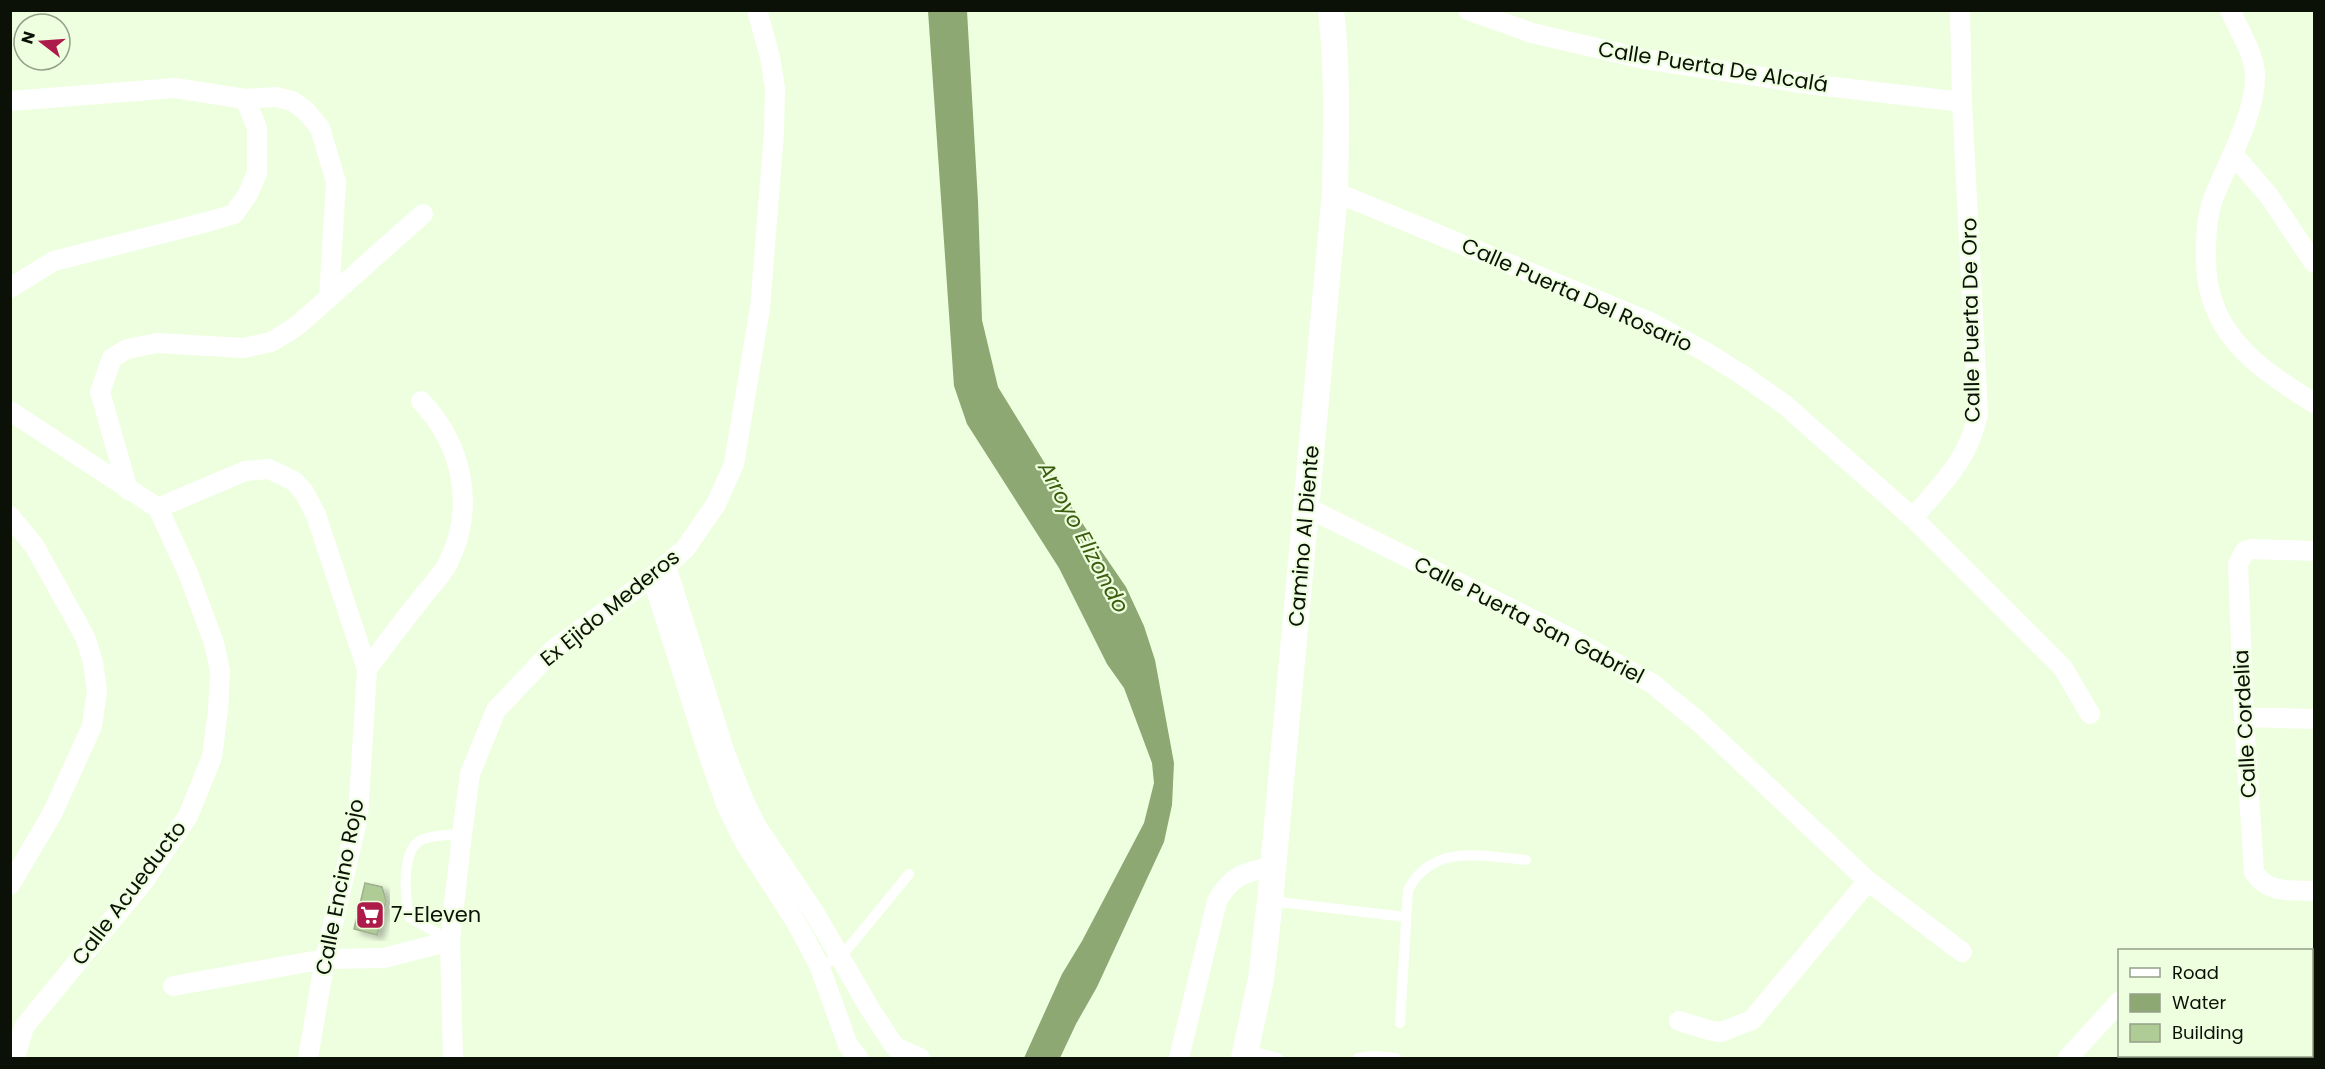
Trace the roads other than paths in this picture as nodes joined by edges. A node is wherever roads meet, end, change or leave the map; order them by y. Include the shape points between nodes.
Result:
1 (757, 10) edge
2 (1330, 10) edge
3 (1468, 10) edge
4 (1960, 10) edge
5 (2230, 10) edge
6 (245, 99) junction
7 (10, 101) edge
8 (1962, 102) junction
9 (2233, 154) junction
10 (1335, 192) junction
11 (423, 214) dead end
12 (2314, 263) edge
13 (10, 288) edge
14 (329, 298) junction
15 (421, 401) dead end
16 (2314, 403) edge
17 (10, 411) edge
18 (128, 490) junction
19 (1306, 507) junction
20 (158, 508) junction
21 (10, 516) edge
22 (1913, 518) junction
23 (2314, 551) edge
24 (659, 572) junction
25 (367, 669) junction
26 (2090, 714) dead end
27 (2244, 717) junction
28 (2314, 719) edge
29 (718, 756) junction
30 (462, 834) junction
31 (1526, 860) dead end
32 (1274, 866) junction
33 (909, 874) dead end
34 (1868, 881) junction
35 (10, 885) edge
36 (2314, 891) edge
37 (1270, 901) junction
38 (1406, 917) junction
39 (450, 941) junction
40 (1962, 952) dead end
41 (840, 958) junction
42 (325, 959) junction
43 (819, 965) junction
44 (173, 986) dead end
45 (2118, 1003) edge
46 (870, 1009) junction
47 (838, 1018) junction
48 (1679, 1021) dead end
49 (1400, 1023) dead end
50 (892, 1053) edge
51 (1245, 1054) edge
52 (15, 1059) edge
53 (308, 1059) edge
54 (453, 1059) edge
55 (858, 1059) edge
56 (920, 1059) edge
57 (1179, 1059) edge
58 (1278, 1059) edge
59 (1358, 1059) edge
60 (1396, 1059) edge
61 (2068, 1059) edge

1 - 24 street, Ex Ejido Mederos via 775,88 774,133 760,308 734,464 716,504 685,549
2 - 10 street, Camino Al Diente via 1334,36
3 - 8 street, Calle Puerta De Alcalá via 1532,33 1644,59
4 - 8 street, Calle Puerta De Oro
5 - 9 street via 2253,62 2255,79 2252,103
6 - 7 street via 175,88
6 - 13 street via 257,128 257,173 234,214 54,261
6 - 14 street via 276,97 292,101 320,128 336,182
8 - 22 street, Calle Puerta De Oro via 1978,414 1968,449
9 - 12 street via 2269,196
9 - 16 street via 2214,197 2206,230 2206,270 2213,302 2226,329 2249,355 2280,382
10 - 19 street, Camino Al Diente
10 - 22 street, Calle Puerta Del Rosario via 1650,322 1704,351 1785,405
11 - 14 street
14 - 18 street via 297,326 270,342 243,348 157,343 127,349 112,358 100,392
15 - 25 street via 452,445 460,472 464,508 459,535 448,564
17 - 18 street
18 - 20 street
19 - 32 street, Camino Al Diente
19 - 34 street, Calle Puerta San Gabriel via 1570,638 1653,684
20 - 25 street, Calle Encino Rojo via 244,471 269,469 294,481 316,515
20 - 52 street, Calle Acueducto via 214,643 220,671 212,757 188,816 144,881 24,1027
21 - 35 street via 35,547 85,637 97,691 88,736 52,814
22 - 26 street, Calle Puerta Del Rosario via 2063,668
23 - 27 street, Calle Cordelia via 2251,549 2240,558
24 - 29 street
24 - 30 street, Ex Ejido Mederos via 554,649 496,710 470,774
25 - 42 street, Calle Encino Rojo via 358,816
27 - 28 street
27 - 36 street, Calle Cordelia via 2254,872 2266,886
29 - 41 street via 757,827
29 - 43 street via 727,807
30 - 39 street, Ex Ejido Mederos
30 - 39 lane via 422,839 411,848 407,860 409,917
31 - 38 lane via 1479,856 1450,857 1430,863 1408,890
32 - 37 street, Camino Al Diente
32 - 57 street via 1238,875 1216,900
33 - 41 lane
34 - 40 street, Calle Puerta San Gabriel
34 - 48 street via 1752,1020 1721,1032
37 - 38 lane
37 - 51 street, Camino Al Diente
38 - 49 lane
39 - 42 street via 384,958
39 - 54 street, Ex Ejido Mederos
41 - 43 lane
41 - 46 street
42 - 44 street
42 - 53 street, Calle Encino Rojo
43 - 47 street
45 - 61 street
46 - 47 street
46 - 50 street
47 - 55 street
50 - 56 street
51 - 58 lane
59 - 60 lane

